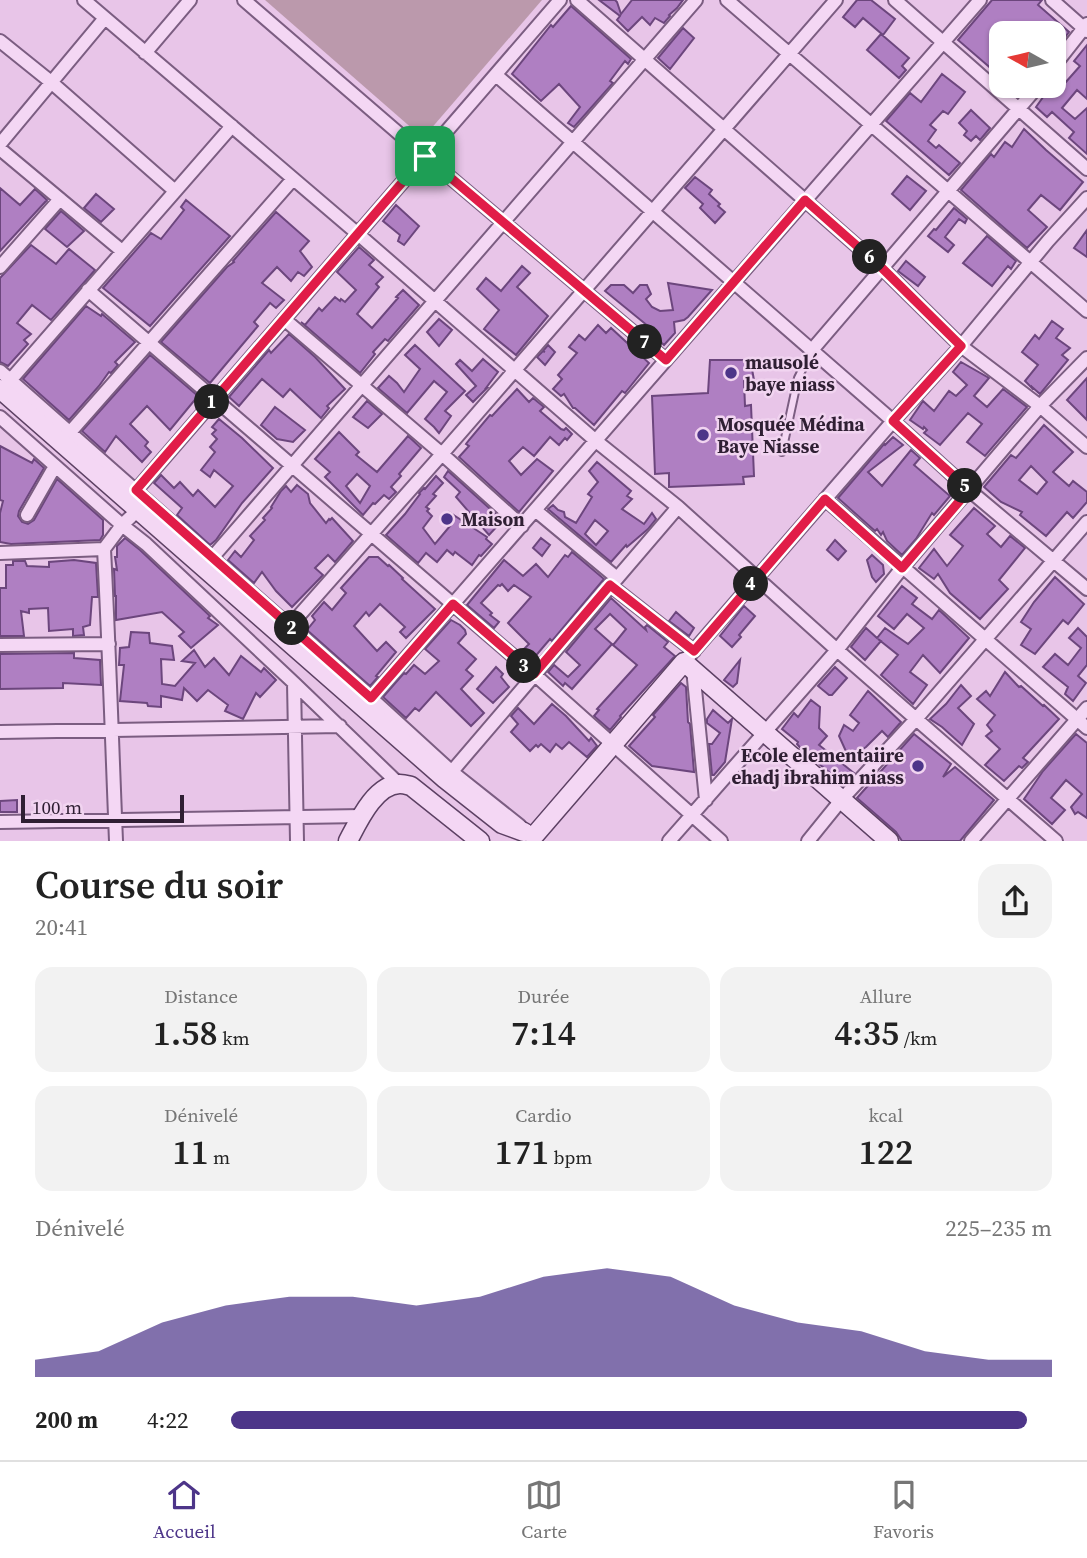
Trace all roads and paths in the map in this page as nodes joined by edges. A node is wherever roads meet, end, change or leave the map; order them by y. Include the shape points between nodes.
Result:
1 (83, 0) edge
2 (190, 0) edge
3 (244, 0) edge
4 (560, 0) edge
5 (577, 0) edge
6 (696, 0) edge
7 (727, 0) edge
8 (836, 0) edge
9 (895, 0) edge
10 (980, 0) edge
11 (1052, 0) edge
12 (105, 18) junction
13 (1086, 28) edge
14 (0, 41) edge
15 (943, 42) junction
16 (145, 52) junction
17 (1066, 52) edge
18 (789, 54) junction
19 (645, 59) junction
20 (496, 75) junction
21 (51, 82) junction
22 (1028, 98) edge
23 (1020, 108) junction
24 (871, 125) junction
25 (232, 126) junction
26 (724, 129) junction
27 (573, 142) junction
28 (0, 146) edge
29 (425, 156) junction
30 (1087, 169) edge
31 (293, 178) junction
32 (175, 191) junction
33 (948, 191) junction
34 (1087, 198) edge
35 (60, 199) junction
36 (805, 200) junction
37 (652, 211) junction
38 (503, 223) junction
39 (358, 234) junction
40 (122, 251) junction
41 (1031, 262) junction
42 (0, 267) edge
43 (882, 268) junction
44 (734, 282) junction
45 (88, 290) junction
46 (583, 290) junction
47 (436, 301) junction
48 (1087, 311) edge
49 (284, 319) junction
50 (150, 342) junction
51 (961, 346) junction
52 (812, 350) junction
53 (1087, 358) edge
54 (666, 360) junction
55 (514, 369) junction
56 (3, 382) edge
57 (362, 386) junction
58 (215, 398) junction
59 (1041, 406) junction
60 (0, 417) edge
61 (893, 421) junction
62 (66, 438) junction
63 (596, 440) junction
64 (1087, 447) edge
65 (782, 452) dead end
66 (442, 454) junction
67 (55, 466) junction
68 (293, 466) junction
69 (969, 490) junction
70 (825, 499) junction
71 (134, 500) junction
72 (678, 507) junction
73 (535, 510) junction
74 (27, 515) dead end
75 (1087, 522) edge
76 (122, 525) junction
77 (522, 526) junction
78 (371, 533) junction
79 (104, 549) junction
80 (0, 553) edge
81 (1054, 560) junction
82 (208, 563) junction
83 (902, 568) junction
84 (756, 577) junction
85 (614, 581) junction
86 (1087, 589) edge
87 (453, 604) junction
88 (286, 631) junction
89 (985, 639) junction
90 (109, 644) junction
91 (0, 645) edge
92 (837, 650) junction
93 (690, 661) junction
94 (534, 674) junction
95 (295, 683) junction
96 (368, 702) junction
97 (1087, 708) edge
98 (916, 719) junction
99 (1082, 724) edge
100 (340, 726) junction
101 (295, 727) junction
102 (111, 730) junction
103 (0, 732) edge
104 (765, 733) junction
105 (612, 744) junction
106 (449, 775) junction
107 (399, 784) junction
108 (842, 799) junction
109 (1008, 799) junction
110 (706, 800) junction
111 (693, 815) junction
112 (362, 816) junction
113 (297, 817) junction
114 (115, 820) junction
115 (0, 822) edge
116 (459, 833) edge
117 (525, 837) edge
118 (353, 838) edge
119 (714, 838) edge
120 (116, 841) edge
121 (297, 841) edge
122 (480, 841) edge
123 (669, 841) edge
124 (808, 841) edge
125 (889, 841) edge
126 (971, 841) edge
127 (1056, 841) edge

1 - 12 street
2 - 16 street
3 - 29 street
4 - 20 street
5 - 19 street
6 - 19 street
7 - 18 street
8 - 18 street
9 - 15 street
10 - 15 street
11 - 13 street
12 - 16 street
12 - 21 street
13 - 17 street
14 - 21 street
15 - 23 street
15 - 24 street
16 - 25 street
18 - 24 street
18 - 26 street
19 - 26 street
19 - 27 street
20 - 27 street
20 - 29 street
21 - 28 street
21 - 32 street
22 - 23 street
23 - 30 street
23 - 33 street
24 - 33 street
24 - 36 street
25 - 31 street
25 - 32 street
26 - 36 street
26 - 37 street
27 - 37 street
27 - 38 street
28 - 35 street
29 - 38 street
29 - 39 street
31 - 39 street
31 - 50 street
32 - 40 street
33 - 41 street
33 - 43 street
34 - 41 street
35 - 40 street
35 - 42 street
36 - 43 street
36 - 44 street
37 - 44 street
37 - 46 street
38 - 46 street
38 - 47 street
39 - 47 street
39 - 49 street
40 - 45 street
41 - 48 street
41 - 51 street
43 - 51 street
43 - 52 street
44 - 52 street
44 - 54 street
45 - 50 street
45 - 56 street
46 - 54 street
46 - 55 street
47 - 55 street
47 - 57 street
49 - 57 street
49 - 58 street
50 - 58 street
50 - 62 street
51 - 59 street
51 - 61 street
52 - 61 street
52 - 65 lane via 798,378
53 - 59 street
54 - 63 street
55 - 63 street
55 - 66 street
56 - 62 street
57 - 66 street
57 - 68 street
58 - 68 street
58 - 71 street
59 - 64 street
59 - 69 street
60 - 67 street
61 - 69 street
61 - 70 street
62 - 71 street
63 - 72 street
63 - 73 street
66 - 77 street
66 - 78 street
67 - 74 street
67 - 76 street
68 - 78 street
68 - 82 street
69 - 81 street
69 - 83 street
70 - 83 street
70 - 84 street
71 - 76 street
71 - 82 street
72 - 84 street
72 - 85 street
73 - 77 street
73 - 85 street
75 - 81 street
76 - 79 street
76 - 95 street
77 - 87 street
78 - 87 street
78 - 88 street
79 - 80 street
79 - 90 street
81 - 86 street
81 - 89 street
82 - 88 street
83 - 89 street
83 - 92 street
84 - 92 street
84 - 93 street
85 - 93 street
85 - 94 street
87 - 94 street
87 - 96 street
88 - 96 street
89 - 98 street
89 - 99 street
90 - 91 street
90 - 102 street
92 - 98 street
92 - 104 street
93 - 104 street
93 - 105 street
93 - 110 street
94 - 105 street
94 - 106 street
95 - 100 street
95 - 101 street
96 - 106 street
97 - 99 street
98 - 108 street
98 - 109 street
99 - 109 street
100 - 101 street
100 - 107 street
101 - 102 street
101 - 113 street
102 - 103 street
102 - 114 street
104 - 108 street
104 - 110 street
105 - 111 street
105 - 117 street
106 - 117 street
106 - 117 street via 502,824
107 - 112 street via 380,793
107 - 116 street via 411,786
108 - 124 street
108 - 125 street
109 - 126 street
109 - 127 street
110 - 111 street
111 - 119 street
111 - 123 street
112 - 113 street
112 - 118 street
113 - 114 street
113 - 121 street
114 - 115 street
114 - 120 street
116 - 122 street

